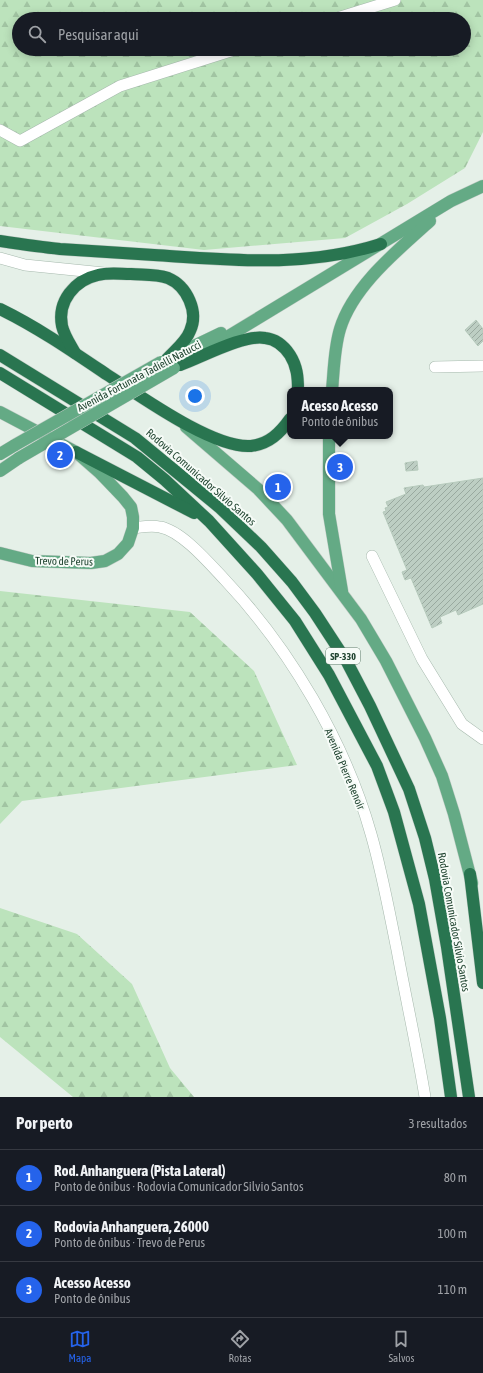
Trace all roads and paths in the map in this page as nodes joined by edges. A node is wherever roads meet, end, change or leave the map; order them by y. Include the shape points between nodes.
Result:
1 (395, 0) edge
2 (356, 12) edge
3 (216, 56) edge
4 (0, 130) edge
5 (483, 186) edge
6 (451, 201) junction
7 (0, 241) edge
8 (381, 244) junction
9 (0, 258) edge
10 (108, 273) junction
11 (0, 300) edge
12 (0, 309) edge
13 (17, 317) junction
14 (76, 354) junction
15 (0, 355) edge
16 (170, 363) junction
17 (483, 366) edge
18 (435, 367) dead end
19 (0, 373) edge
20 (298, 387) edge
21 (332, 387) edge
22 (0, 412) edge
23 (177, 420) junction
24 (287, 423) edge
25 (329, 439) edge
26 (76, 452) junction
27 (0, 454) edge
28 (0, 471) edge
29 (209, 521) junction
30 (133, 528) junction
31 (0, 554) edge
32 (372, 556) dead end
33 (343, 594) junction
34 (483, 739) edge
35 (470, 874) junction
36 (483, 929) edge
37 (483, 983) edge
38 (425, 1097) edge
39 (451, 1097) edge
40 (469, 1097) edge

1 - 2 street
3 - 4 street via 120,86 20,141
5 - 6 main road, Avenida Fortunata Tadielli Natucci
6 - 8 main road, Avenida Fortunata Tadielli Natucci
6 - 21 main road via 380,266 349,308 340,328 335,351
7 - 8 highway via 59,249 259,262 340,255
8 - 16 main road, Avenida Fortunata Tadielli Natucci via 286,301
9 - 10 street via 25,265
10 - 14 highway via 86,278 74,286 63,306 62,326
10 - 16 highway via 168,278 186,294 193,312 191,331
11 - 13 street
12 - 13 highway
13 - 14 highway
14 - 23 highway
15 - 40 highway, Rodovia Comunicador Silvio Santos / SP-330 via 135,438 219,507 261,547 292,582 347,662 409,789 425,838 447,947
16 - 20 highway via 235,343 266,338 279,343 286,350 295,364
16 - 27 main road, Avenida Fortunata Tadielli Natucci, bridge
16 - 28 main road, bridge
17 - 18 street
19 - 29 highway, SP-330 via 137,457
22 - 26 main road
23 - 24 highway via 226,442 251,446 276,436
23 - 33 main road via 258,489 287,520
25 - 33 main road via 329,514
26 - 29 highway
26 - 30 main road via 100,472 123,497 130,507
29 - 39 highway, SP-330 via 295,621 329,675 377,766 394,812 418,904 440,1018
30 - 31 main road, Trevo de Perus via 128,543 118,554 105,561 32,561
30 - 38 street, Avenida Pierre Renoir via 161,527 176,533 202,556 240,596 273,640 304,683 335,740 371,833
32 - 34 street via 422,659 462,724
33 - 35 main road via 386,661 425,738 442,776
35 - 36 main road
35 - 37 highway

